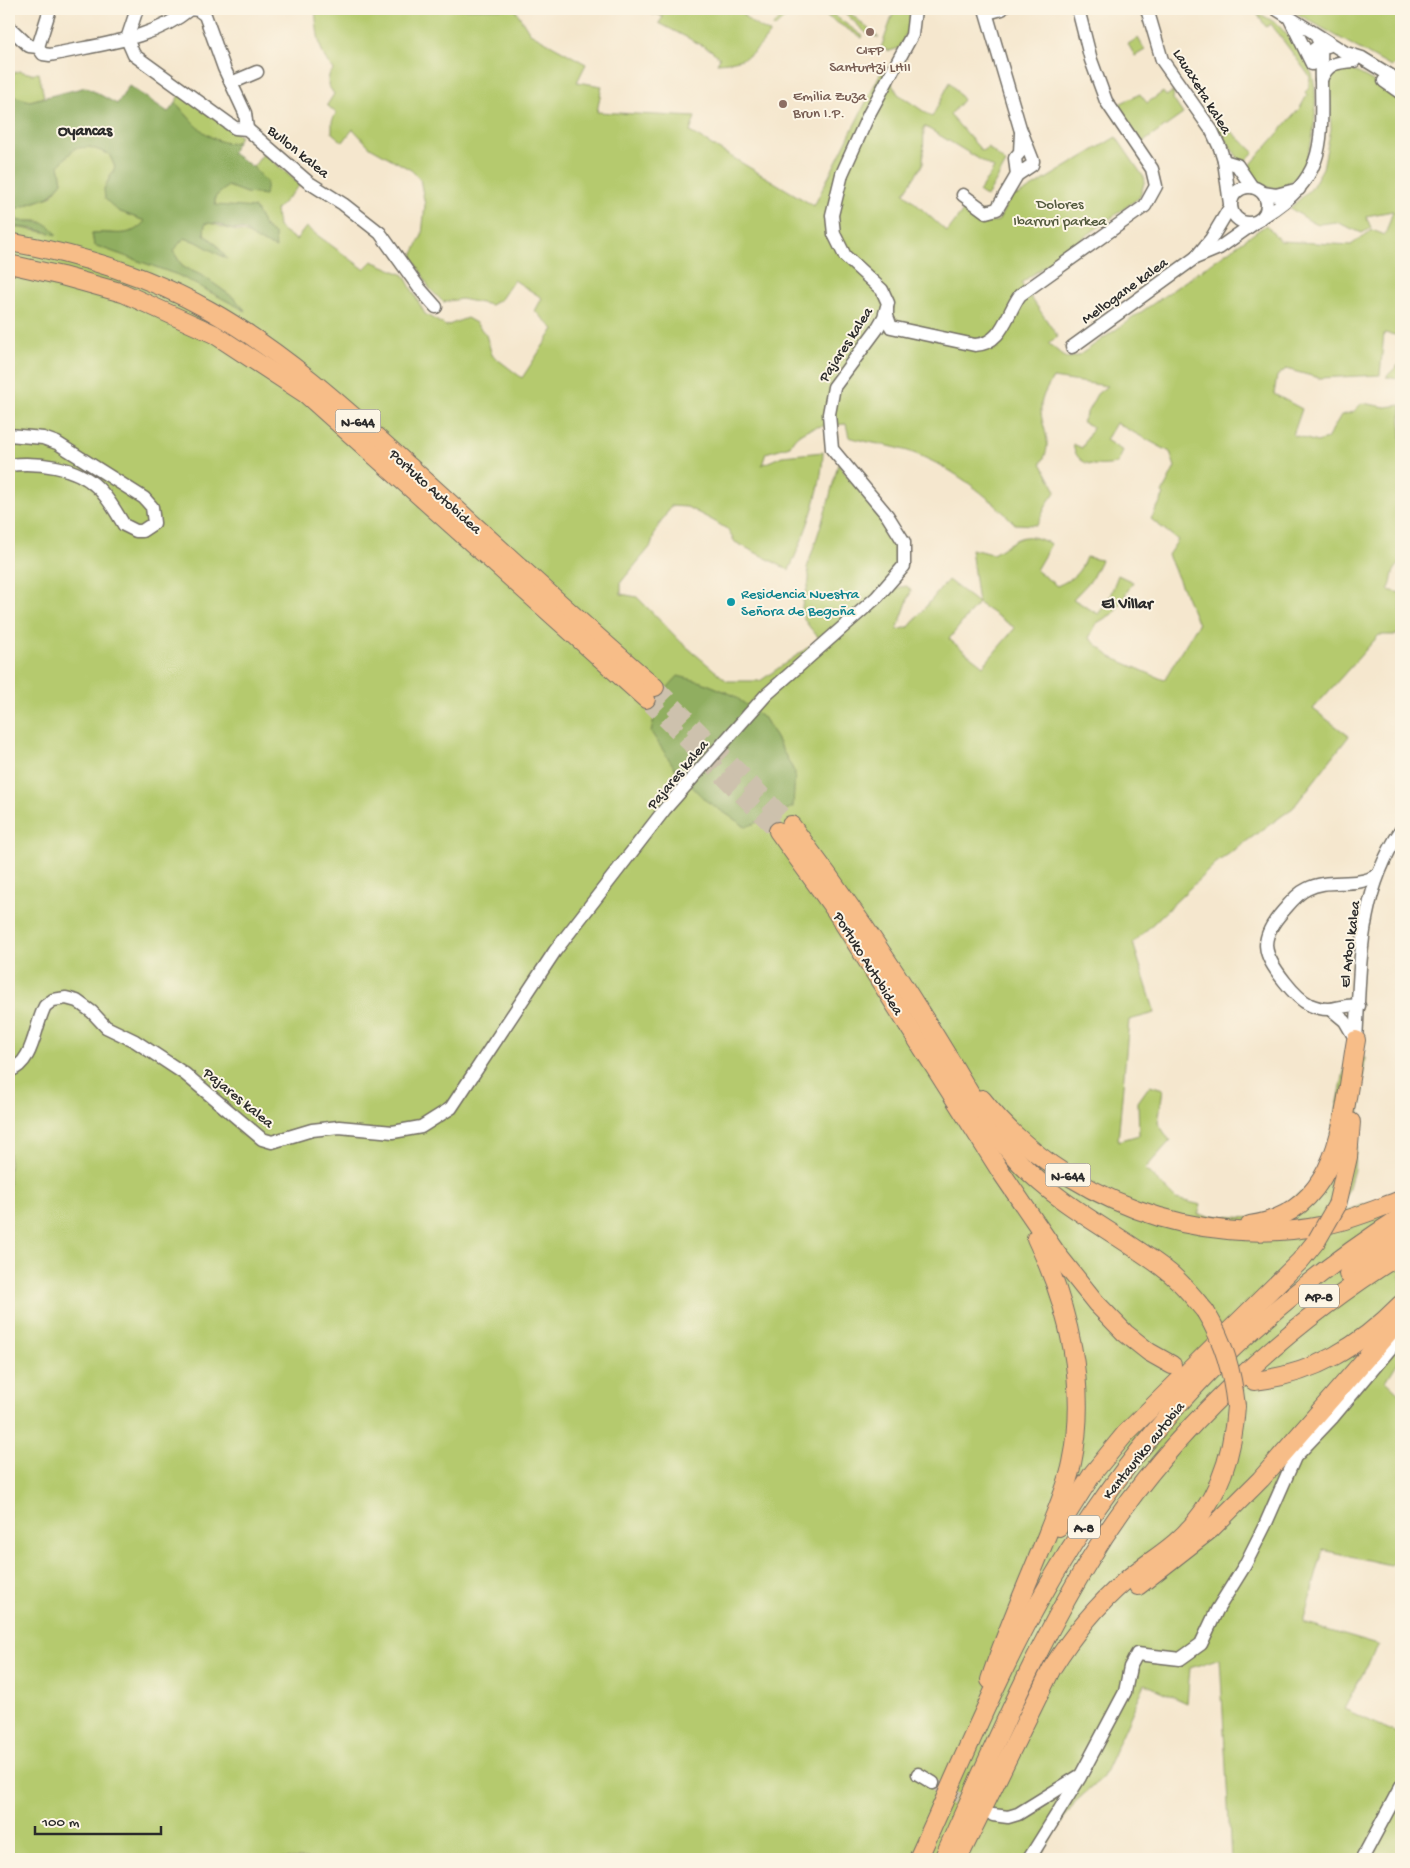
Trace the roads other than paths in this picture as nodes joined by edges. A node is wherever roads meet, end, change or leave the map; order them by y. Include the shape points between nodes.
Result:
1 (50, 9) edge
2 (137, 9) edge
3 (915, 9) edge
4 (1002, 9) edge
5 (1078, 9) edge
6 (1147, 9) edge
7 (1276, 9) edge
8 (986, 11) edge
9 (1289, 17) junction
10 (9, 27) edge
11 (127, 39) junction
12 (1319, 40) junction
13 (38, 47) junction
14 (1350, 57) junction
15 (1312, 64) junction
16 (257, 72) dead end
17 (1321, 80) junction
18 (1401, 82) edge
19 (231, 83) junction
20 (1401, 93) edge
21 (247, 129) junction
22 (1224, 161) junction
23 (1299, 189) junction
24 (1257, 190) junction
25 (963, 195) dead end
26 (1230, 205) junction
27 (1264, 216) junction
28 (1253, 224) junction
29 (9, 242) edge
30 (1195, 258) junction
31 (9, 264) edge
32 (888, 303) junction
33 (436, 307) dead end
34 (892, 327) junction
35 (877, 329) junction
36 (1072, 347) dead end
37 (9, 435) edge
38 (9, 465) edge
39 (1401, 830) edge
40 (1377, 876) junction
41 (1359, 1006) junction
42 (1333, 1011) junction
43 (1356, 1040) junction
44 (948, 1057) junction
45 (9, 1071) edge
46 (999, 1169) junction
47 (1401, 1200) edge
48 (1401, 1218) edge
49 (1227, 1228) junction
50 (1401, 1237) edge
51 (1401, 1254) edge
52 (1401, 1292) edge
53 (1401, 1304) edge
54 (1401, 1318) edge
55 (1401, 1336) edge
56 (1360, 1339) junction
57 (1172, 1365) dead end
58 (1254, 1381) dead end
59 (1142, 1483) junction
60 (1035, 1565) junction
61 (1074, 1636) junction
62 (968, 1750) junction
63 (918, 1774) dead end
64 (1081, 1775) junction
65 (933, 1783) tunnel mouth
66 (1401, 1786) edge
67 (993, 1815) dead end
68 (918, 1859) edge
69 (943, 1859) edge
70 (958, 1859) edge
71 (1029, 1859) edge
72 (1362, 1859) edge

1 - 13 street
2 - 11 street
3 - 32 street, Pajares kalea via 912,35 869,114 842,174 832,215 834,234 845,256 882,290
4 - 8 street
5 - 34 street via 1106,101 1152,169 1156,186 1145,206 1020,295 998,335 985,345
6 - 22 street, Lauaxeta kalea via 1162,60 1212,132
7 - 9 street
8 - 25 street via 1020,128 1020,152 1015,158 1017,175 997,209 986,212
9 - 12 street
9 - 15 street
10 - 13 street via 29,46
11 - 13 street via 50,54 43,54
11 - 19 street via 155,31 190,9 198,10 206,15
11 - 21 street, Bullon kalea via 134,55 235,128
12 - 14 street
12 - 15 street via 1313,50
12 - 17 street
14 - 17 street via 1328,67
14 - 18 street via 1362,58
14 - 20 street
15 - 17 street
16 - 19 street
17 - 23 street via 1320,142 1312,170
19 - 21 street via 245,113
21 - 33 street, Bullon kalea via 308,182 380,233
22 - 24 street via 1237,165
22 - 26 street, Lauaxeta kalea
23 - 24 street via 1276,194
23 - 27 street
24 - 26 street via 1240,189
24 - 27 street via 1267,204
26 - 28 street via 1237,219
26 - 30 street, Mellogane kalea via 1211,239
27 - 28 street
28 - 30 street, Mellogane kalea via 1219,248
29 - 31 highway, Portuko Autobidea / N-644 via 54,250 143,278 210,310 276,352 334,399 650,693 307,394 214,334 123,293
30 - 36 street, Mellogane kalea
32 - 34 street via 886,316
32 - 35 street, Pajares kalea
34 - 35 street
35 - 45 street, Pajares kalea via 834,387 828,414 832,449 887,515 904,542 904,566 878,597 766,695 665,810 555,951 451,1108 421,1127 393,1132 339,1127 312,1130 272,1142 262,1140 185,1074 106,1026 77,1001 66,998 53,1000 45,1006 24,1062
37 - 38 street via 43,438 58,443 144,498 152,507 154,523 142,531 130,529 98,487 76,474 39,465
39 - 40 street, El Arbol kalea
40 - 41 street, El Arbol kalea via 1366,912
40 - 42 street via 1353,884 1323,883 1307,888 1268,931 1266,955 1288,986 1301,1000
41 - 42 street
41 - 43 street, El Arbol kalea
42 - 43 street via 1345,1021
43 - 49 highway, N-644 via 1338,1140 1330,1168 1321,1183 1297,1208 1282,1216 1258,1224
43 - 60 highway, bridge via 1348,1157 1337,1205 1316,1240 1300,1260 1125,1434 1093,1473
44 - 46 highway, Portuko Autobidea / N-644 via 884,957 785,828
44 - 49 highway, N-644 via 1012,1132 1044,1160 1078,1182 1110,1199 1166,1219
44 - 61 highway, bridge via 982,1116 1020,1163 1061,1200 1168,1270 1205,1311 1225,1350 1232,1375 1235,1429 1227,1464 1211,1500 1176,1542 1126,1580 1098,1606
46 - 57 highway, N-644 via 1057,1254 1096,1303 1135,1342
46 - 60 highway, N-644 via 1050,1266 1061,1297 1075,1366 1077,1400 1072,1462
47 - 49 highway, N-644 via 1325,1225 1259,1232
48 - 62 highway, Kantauriko autobia / A-8 via 1345,1254 1229,1350 1130,1461 1052,1578
50 - 59 highway, AP-8 via 1297,1314 1243,1362 1179,1431
51 - 59 highway, Kantauriko autobia / A-8 via 1357,1281 1278,1344 1220,1398
52 - 56 highway
53 - 56 highway
54 - 61 highway via 1261,1479 1211,1530
55 - 64 street via 1295,1457 1245,1565 1217,1610 1201,1644 1180,1659 1137,1654 1133,1658 1124,1692
56 - 58 highway via 1329,1361 1306,1370
59 - 69 highway, Kantauriko autobia / A-8 via 1091,1557 1055,1618
60 - 62 highway via 997,1661
61 - 70 highway via 1052,1668
62 - 68 highway, Kantauriko autobia / A-8
63 - 65 street
64 - 67 street via 1018,1814 1008,1817
64 - 71 street
66 - 72 street

